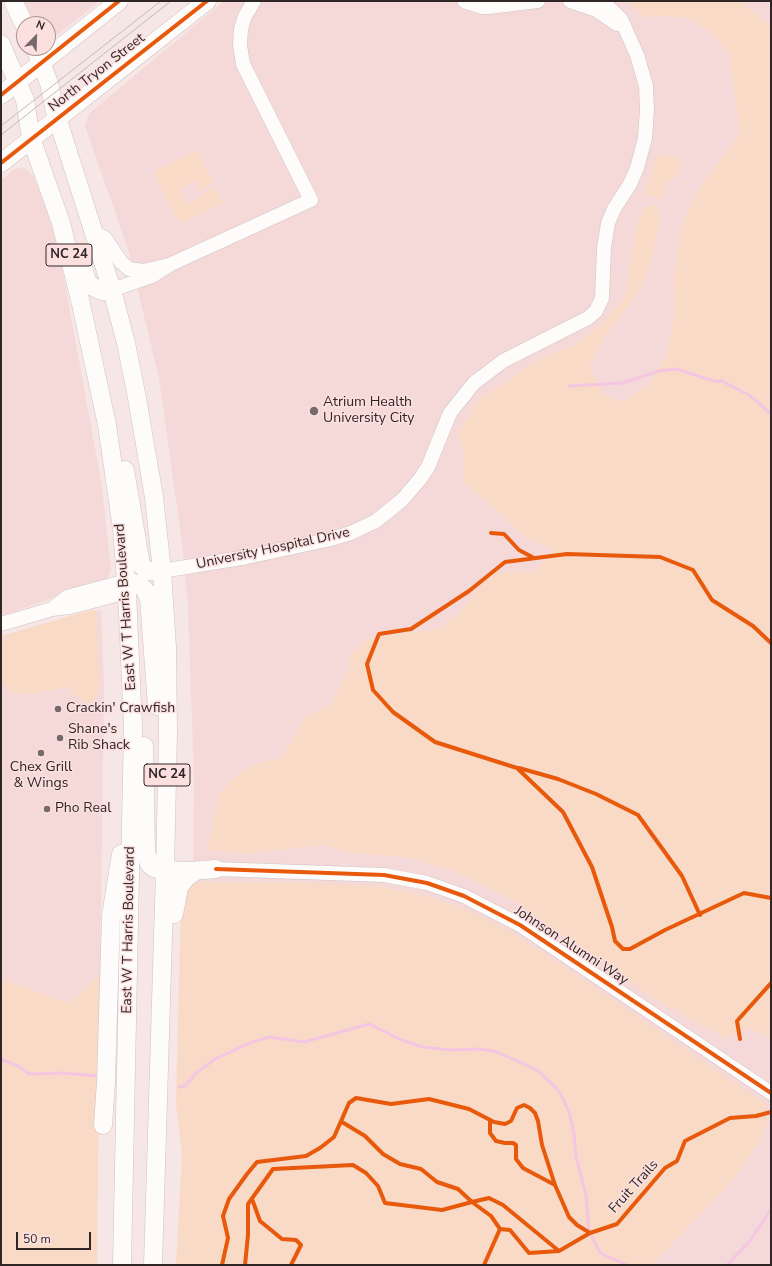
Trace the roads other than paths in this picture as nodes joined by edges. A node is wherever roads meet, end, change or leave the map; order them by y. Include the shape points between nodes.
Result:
1 (13, 1) edge
2 (119, 1) edge
3 (207, 1) edge
4 (254, 1) edge
5 (464, 1) edge
6 (538, 1) edge
7 (570, 1) edge
8 (602, 1) edge
9 (20, 16) edge
10 (628, 34) junction
11 (1, 44) edge
12 (56, 44) edge
13 (38, 56) edge
14 (18, 81) junction
15 (1, 95) edge
16 (57, 119) junction
17 (31, 138) junction
18 (1, 163) edge
19 (61, 223) junction
20 (93, 232) junction
21 (169, 265) junction
22 (112, 290) junction
23 (102, 401) junction
24 (162, 570) junction
25 (127, 586) junction
26 (128, 613) junction
27 (1, 624) edge
28 (167, 764) junction
29 (130, 820) junction
30 (166, 848) junction
31 (216, 869) junction
32 (166, 870) junction
33 (196, 871) junction
34 (162, 965) junction
35 (771, 1093) edge
36 (103, 1125) dead end
37 (122, 1265) edge
38 (153, 1265) edge

1 - 9 main road
2 - 12 main road
3 - 16 main road, North Tryon Street
4 - 21 street via 241,29 243,64 311,200
5 - 6 street via 482,7
7 - 10 street, University Hospital Drive via 602,14
8 - 10 street, University Hospital Drive via 618,15
10 - 24 street, University Hospital Drive via 638,55 644,81 647,104 646,130 634,175 608,223 602,298 596,311 588,318 503,361 474,383 450,413 420,479 402,500 376,521 332,539 247,557
11 - 14 main road, NC 24
13 - 14 main road
13 - 16 main road, NC 24 via 49,83
14 - 15 main road
14 - 17 main road, East W T Harris Boulevard / NC 24 via 26,100
16 - 17 main road, North Tryon Street
16 - 20 main road, NC 24
17 - 18 main road, North Tryon Street
17 - 19 main road, East W T Harris Boulevard / NC 24
19 - 22 main road via 75,243 89,283 98,290
19 - 23 main road, East W T Harris Boulevard / NC 24
20 - 21 street via 105,238 121,262 129,269 143,272
20 - 22 main road, NC 24
21 - 22 street via 152,276
22 - 24 main road, NC 24 via 137,398 154,497
23 - 24 main road via 119,446 129,488 141,565 148,571
23 - 25 main road, East W T Harris Boulevard / NC 24 via 122,529
24 - 28 main road, NC 24 via 167,647
25 - 26 main road, East W T Harris Boulevard / NC 24
25 - 27 street via 72,595 52,609
25 - 28 main road via 139,584 149,599 156,703
26 - 29 main road, East W T Harris Boulevard / NC 24 via 133,727
26 - 32 main road via 141,668 146,857 150,866
28 - 30 main road, NC 24
29 - 36 main road via 119,864 111,916
29 - 37 main road, East W T Harris Boulevard / NC 24
30 - 31 main road via 182,858
30 - 32 main road, NC 24
31 - 33 main road
31 - 35 street, Johnson Alumni Way via 384,875 427,884 464,896 520,925
32 - 33 main road
32 - 34 main road, NC 24
33 - 34 main road via 187,877 177,891 170,938
34 - 38 main road, NC 24

